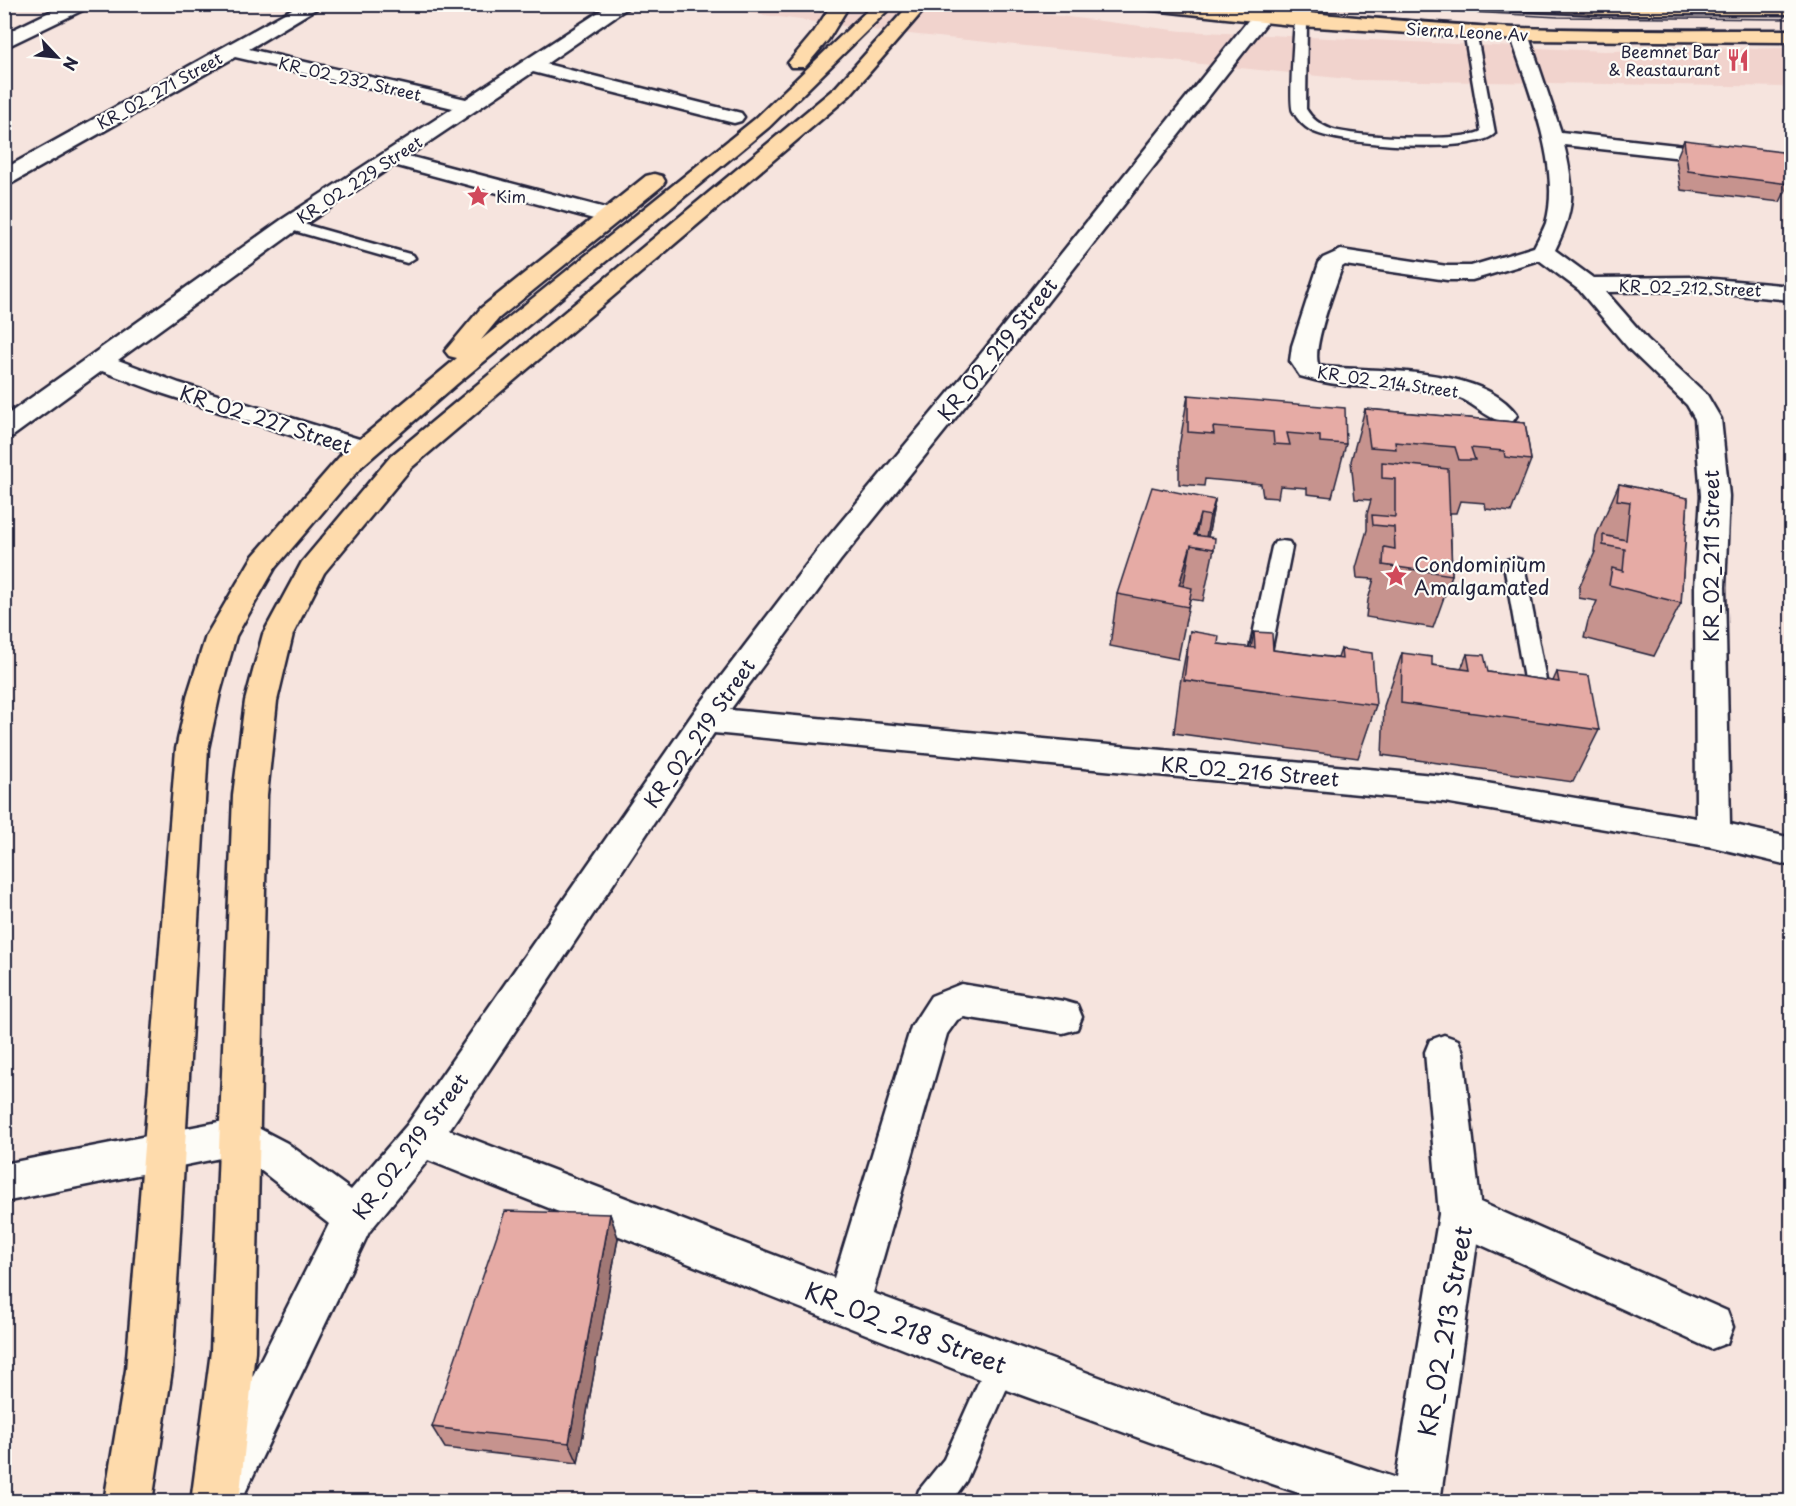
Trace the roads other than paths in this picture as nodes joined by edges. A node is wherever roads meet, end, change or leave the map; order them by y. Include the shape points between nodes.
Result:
1 (81, 4) edge
2 (315, 4) edge
3 (624, 4) edge
4 (841, 4) edge
5 (885, 4) edge
6 (920, 4) edge
7 (940, 4) edge
8 (1143, 4) edge
9 (1477, 4) edge
10 (1791, 8) edge
11 (1262, 17) junction
12 (1301, 20) junction
13 (1470, 32) junction
14 (1519, 34) junction
15 (1791, 36) edge
16 (4, 42) edge
17 (231, 50) junction
18 (531, 66) junction
19 (786, 74) dead end
20 (470, 106) junction
21 (734, 117) dead end
22 (1553, 137) junction
23 (392, 158) junction
24 (1791, 164) edge
25 (672, 166) dead end
26 (4, 178) edge
27 (609, 216) junction
28 (289, 225) junction
29 (1543, 252) junction
30 (407, 258) dead end
31 (1587, 285) junction
32 (1791, 293) edge
33 (100, 362) junction
34 (449, 378) junction
35 (460, 411) junction
36 (1504, 415) dead end
37 (4, 430) edge
38 (362, 449) junction
39 (1282, 547) dead end
40 (1514, 565) dead end
41 (1257, 666) edge
42 (1538, 696) edge
43 (705, 720) junction
44 (1713, 834) junction
45 (1791, 852) edge
46 (1063, 1017) dead end
47 (1444, 1052) dead end
48 (239, 1136) junction
49 (421, 1138) junction
50 (163, 1153) junction
51 (4, 1183) edge
52 (1460, 1214) junction
53 (354, 1218) junction
54 (848, 1304) junction
55 (1711, 1328) dead end
56 (1002, 1365) junction
57 (128, 1502) edge
58 (215, 1502) edge
59 (931, 1502) edge
60 (1396, 1502) edge
61 (1416, 1502) edge

1 - 16 street
2 - 17 street, KR_02_271 Street
3 - 18 street, KR_02_229 Street
4 - 19 main road via 821,36
5 - 34 main road via 762,123
6 - 35 main road via 843,91
7 - 35 main road via 843,113 560,356 487,402
8 - 11 main road, Sierra Leone Av
9 - 10 main road, Sierra Leone Av
11 - 12 main road, Sierra Leone Av
11 - 43 street, KR_02_219 Street via 830,554
12 - 13 main road, Sierra Leone Av
12 - 13 lane via 1299,109 1318,130 1353,138 1467,141 1488,133
13 - 14 main road, Sierra Leone Av
14 - 15 main road, Sierra Leone Av
14 - 22 street
17 - 20 street, KR_02_232 Street
17 - 26 street, KR_02_271 Street
18 - 20 street, KR_02_229 Street
18 - 21 street
20 - 23 street, KR_02_229 Street
22 - 24 street
22 - 29 street via 1561,195 1557,222
23 - 27 street
23 - 28 street, KR_02_229 Street
25 - 27 main road
27 - 34 main road via 490,313 453,358
28 - 30 lane
28 - 33 street, KR_02_229 Street
29 - 31 street, KR_02_211 Street
29 - 36 street, KR_02_214 Street via 1472,273 1436,272 1341,257 1331,263 1305,346 1302,361 1309,371 1463,390
31 - 32 street, KR_02_212 Street via 1691,284
31 - 44 street, KR_02_211 Street via 1638,344 1698,401 1708,419 1715,496 1710,587
33 - 37 street, KR_02_229 Street
33 - 38 street, KR_02_227 Street
34 - 38 main road
35 - 48 main road via 401,462 344,528 312,568 278,634 261,701 250,795
38 - 50 main road via 262,563 221,636 204,693 192,749 188,793
39 - 41 lane
40 - 42 lane
43 - 44 street, KR_02_216 Street via 1444,789
43 - 49 street, KR_02_219 Street
44 - 45 street, KR_02_216 Street
46 - 54 street via 961,1000 944,1008 930,1028
47 - 52 street
48 - 50 street
48 - 53 street via 273,1155
48 - 58 main road via 233,1351
49 - 53 street, KR_02_219 Street
49 - 54 street, KR_02_218 Street
50 - 51 street
50 - 57 main road via 149,1370
52 - 55 street, KR_02_213 Street
52 - 61 street, KR_02_213 Street
53 - 58 street, KR_02_219 Street
54 - 56 street, KR_02_218 Street
56 - 59 lane via 955,1470
56 - 60 street, KR_02_218 Street

